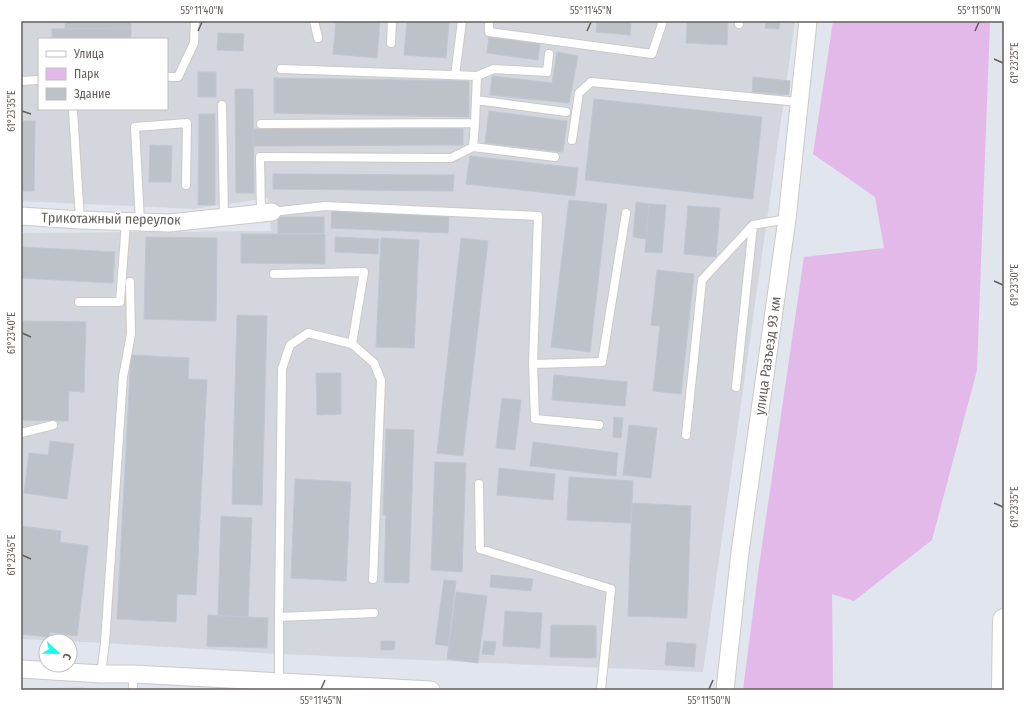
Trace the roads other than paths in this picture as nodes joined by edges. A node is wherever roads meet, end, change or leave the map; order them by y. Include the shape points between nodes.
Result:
1 (195, 21) edge
2 (314, 21) edge
3 (392, 21) edge
4 (462, 21) edge
5 (489, 21) edge
6 (663, 21) edge
7 (808, 21) edge
8 (318, 38) dead end
9 (390, 43) dead end
10 (550, 54) dead end
11 (281, 69) dead end
12 (455, 75) junction
13 (477, 76) junction
14 (168, 77) edge
15 (38, 80) edge
16 (21, 81) edge
17 (476, 100) junction
18 (799, 102) junction
19 (222, 105) dead end
20 (73, 111) dead end
21 (566, 112) dead end
22 (475, 123) junction
23 (261, 124) dead end
24 (572, 140) dead end
25 (473, 147) junction
26 (555, 156) dead end
27 (186, 185) dead end
28 (267, 213) junction
29 (626, 213) dead end
30 (21, 216) edge
31 (224, 217) junction
32 (787, 219) junction
33 (80, 220) junction
34 (133, 222) junction
35 (753, 224) junction
36 (274, 274) dead end
37 (130, 282) dead end
38 (79, 302) dead end
39 (352, 344) junction
40 (533, 364) junction
41 (736, 387) dead end
42 (599, 424) dead end
43 (53, 425) dead end
44 (21, 433) edge
45 (686, 435) dead end
46 (480, 484) dead end
47 (373, 579) dead end
48 (374, 613) dead end
49 (279, 617) junction
50 (1004, 620) edge
51 (21, 669) edge
52 (101, 674) junction
53 (133, 682) edge
54 (286, 685) edge
55 (341, 688) edge
56 (431, 690) edge
57 (601, 690) edge
58 (725, 690) edge
59 (1003, 690) edge

1 - 14 lane via 194,43 178,77
2 - 8 lane
3 - 9 lane
4 - 12 lane
5 - 6 lane via 489,32 652,54
7 - 18 street, улица Разъезд 93 км
10 - 13 lane via 547,72 494,69
11 - 12 lane
12 - 13 lane
13 - 17 lane
15 - 16 lane
17 - 21 lane
17 - 22 lane
18 - 24 lane via 591,82 579,93
18 - 32 street, улица Разъезд 93 км
19 - 31 lane
20 - 33 lane
22 - 23 lane
22 - 25 lane
25 - 26 lane
25 - 28 lane via 451,158 260,157
27 - 34 lane via 187,123 135,127
28 - 31 street, Трикотажный переулок
28 - 40 lane via 325,206 538,216
29 - 40 lane via 602,362
30 - 33 street, Трикотажный переулок
31 - 34 street, Трикотажный переулок via 169,223
32 - 35 lane
32 - 58 street, улица Разъезд 93 км via 740,552
33 - 34 street, Трикотажный переулок
34 - 38 lane via 120,302
35 - 41 lane
35 - 45 lane via 702,280
36 - 39 lane via 364,272
37 - 52 lane via 131,334 123,376
39 - 47 lane via 374,362 381,380
39 - 49 lane via 308,333 290,345 282,369
40 - 42 lane via 535,419
43 - 44 lane
46 - 57 lane via 480,549 611,589
48 - 49 lane
49 - 54 lane
50 - 59 main road
51 - 52 street
52 - 53 street
53 - 54 street
54 - 55 street
55 - 56 street

